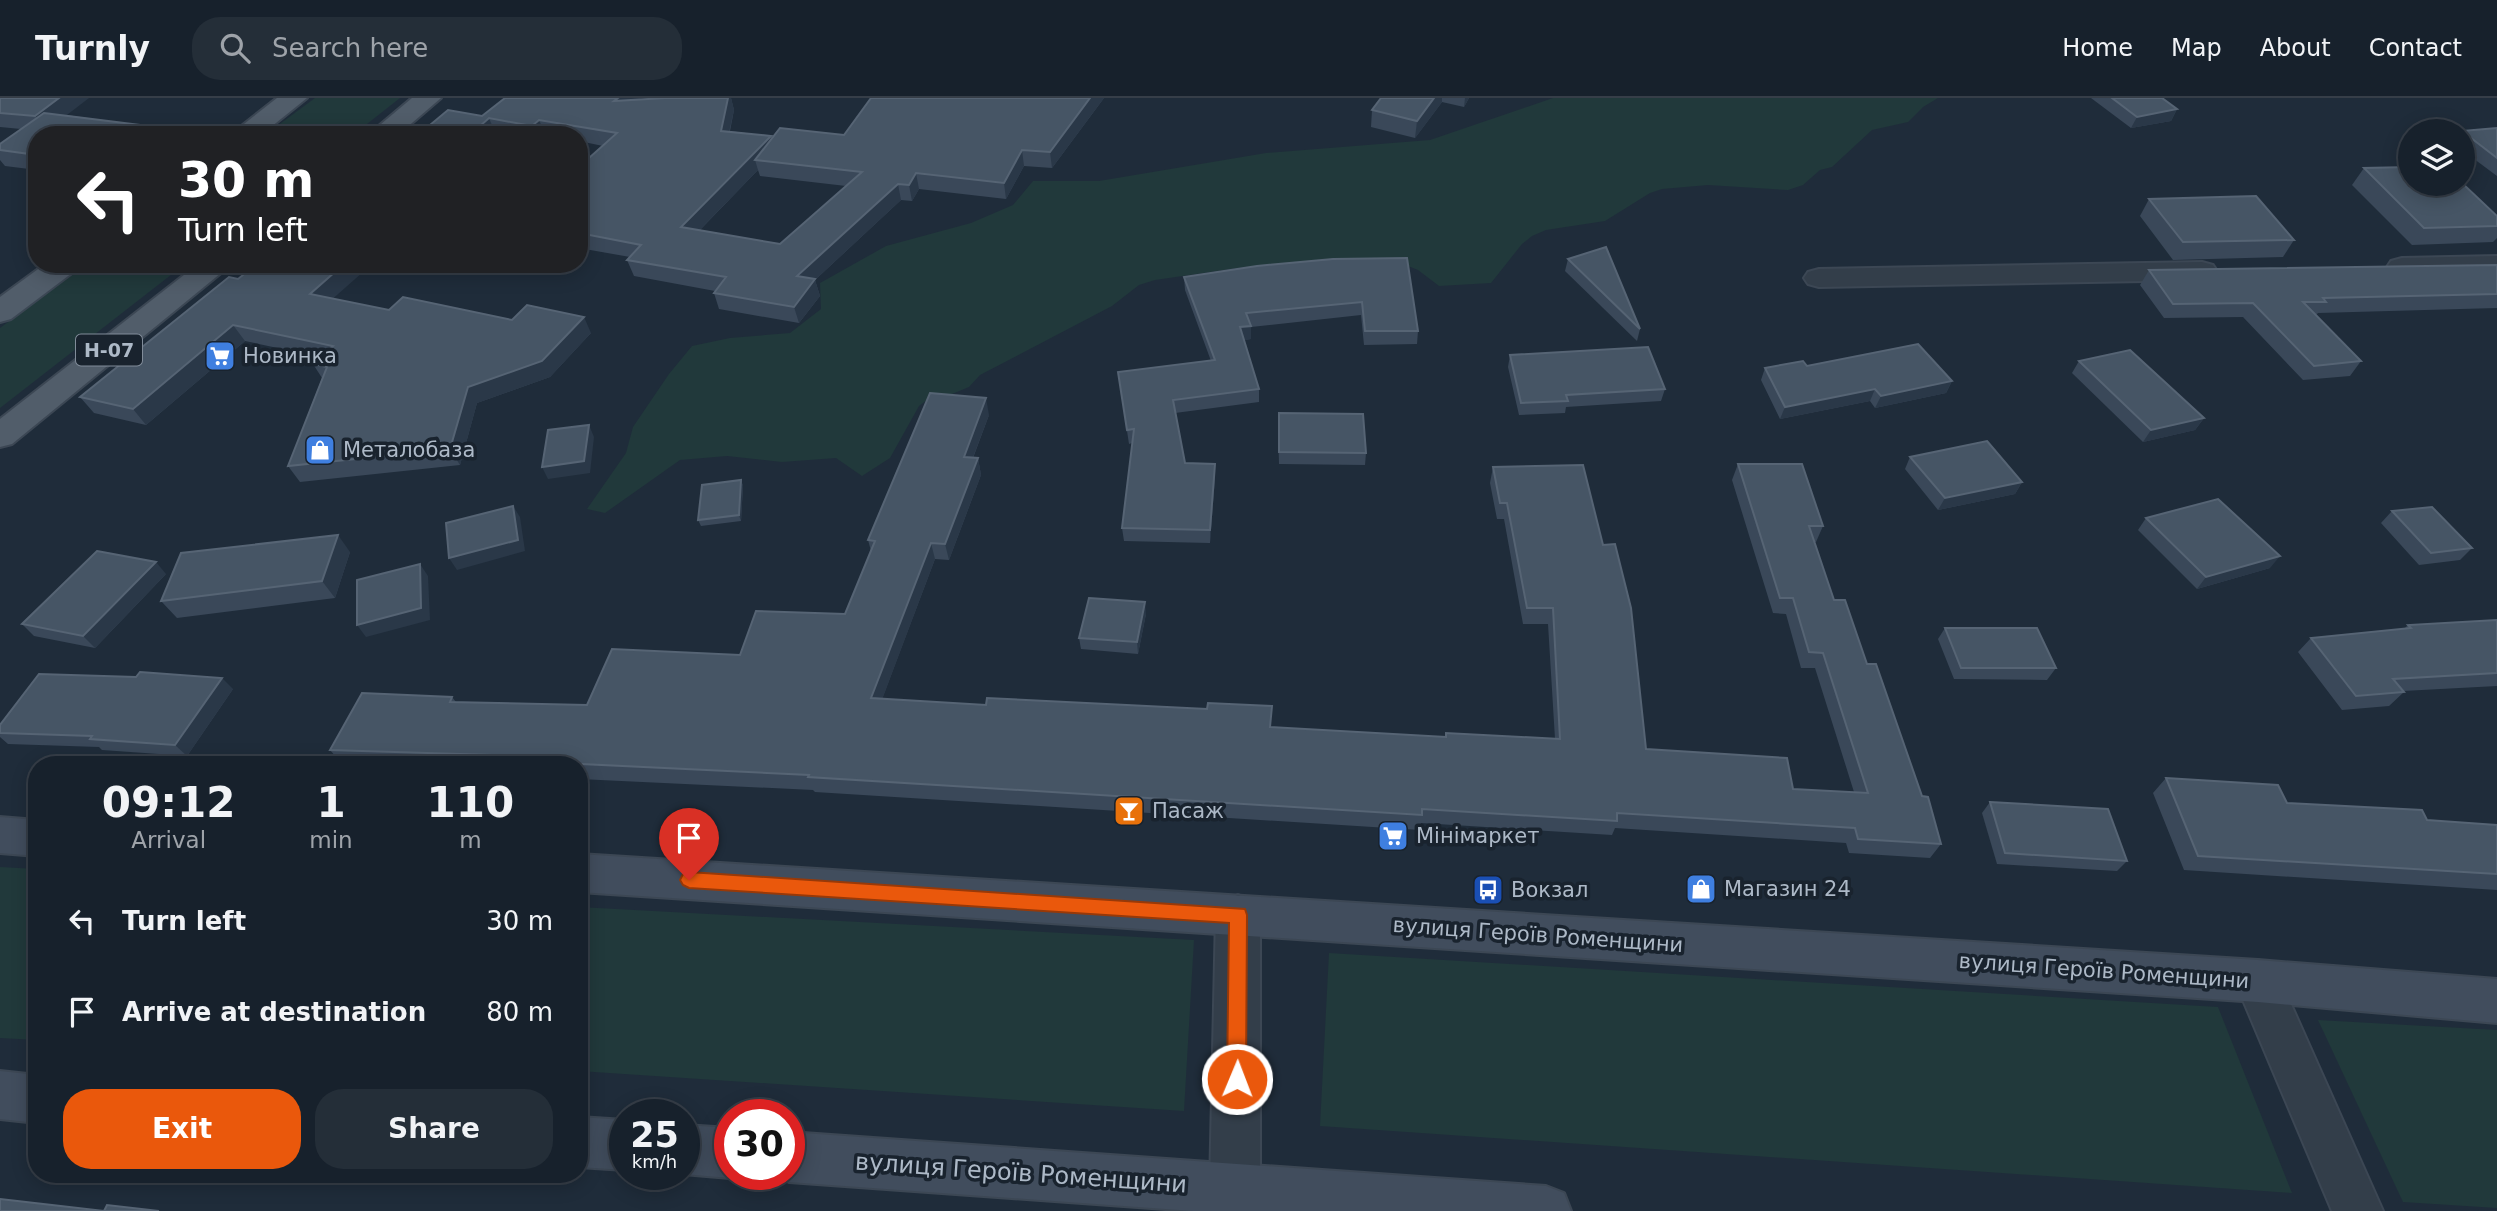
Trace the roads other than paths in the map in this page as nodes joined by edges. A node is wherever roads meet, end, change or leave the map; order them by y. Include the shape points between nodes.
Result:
1 (294, 98) edge
2 (428, 98) edge
3 (255, 126) edge
4 (392, 126) edge
5 (2497, 265) edge
6 (2374, 267) edge
7 (2223, 270) edge
8 (53, 273) edge
9 (206, 273) edge
10 (1819, 278) dead end
11 (0, 312) edge
12 (0, 436) edge
13 (0, 835) edge
14 (28, 837) edge
15 (588, 874) edge
16 (1238, 915) junction
17 (2258, 981) junction
18 (2497, 1001) edge
19 (0, 1095) edge
20 (28, 1098) edge
21 (588, 1143) edge
22 (609, 1144) edge
23 (805, 1159) edge
24 (1240, 1200) edge
25 (1546, 1211) edge
26 (2358, 1211) edge

1 - 3 main road
2 - 4 main road
5 - 6 street
7 - 10 street
8 - 11 main road
9 - 12 main road, Н-07
13 - 14 street
15 - 16 street, вулиця Героїв Роменщини
16 - 17 street, вулиця Героїв Роменщини
16 - 24 street
17 - 18 street, вулиця Героїв Роменщини
17 - 26 street
19 - 20 street
21 - 22 street
23 - 24 street, вулиця Героїв Роменщини
24 - 25 street, вулиця Героїв Роменщини

